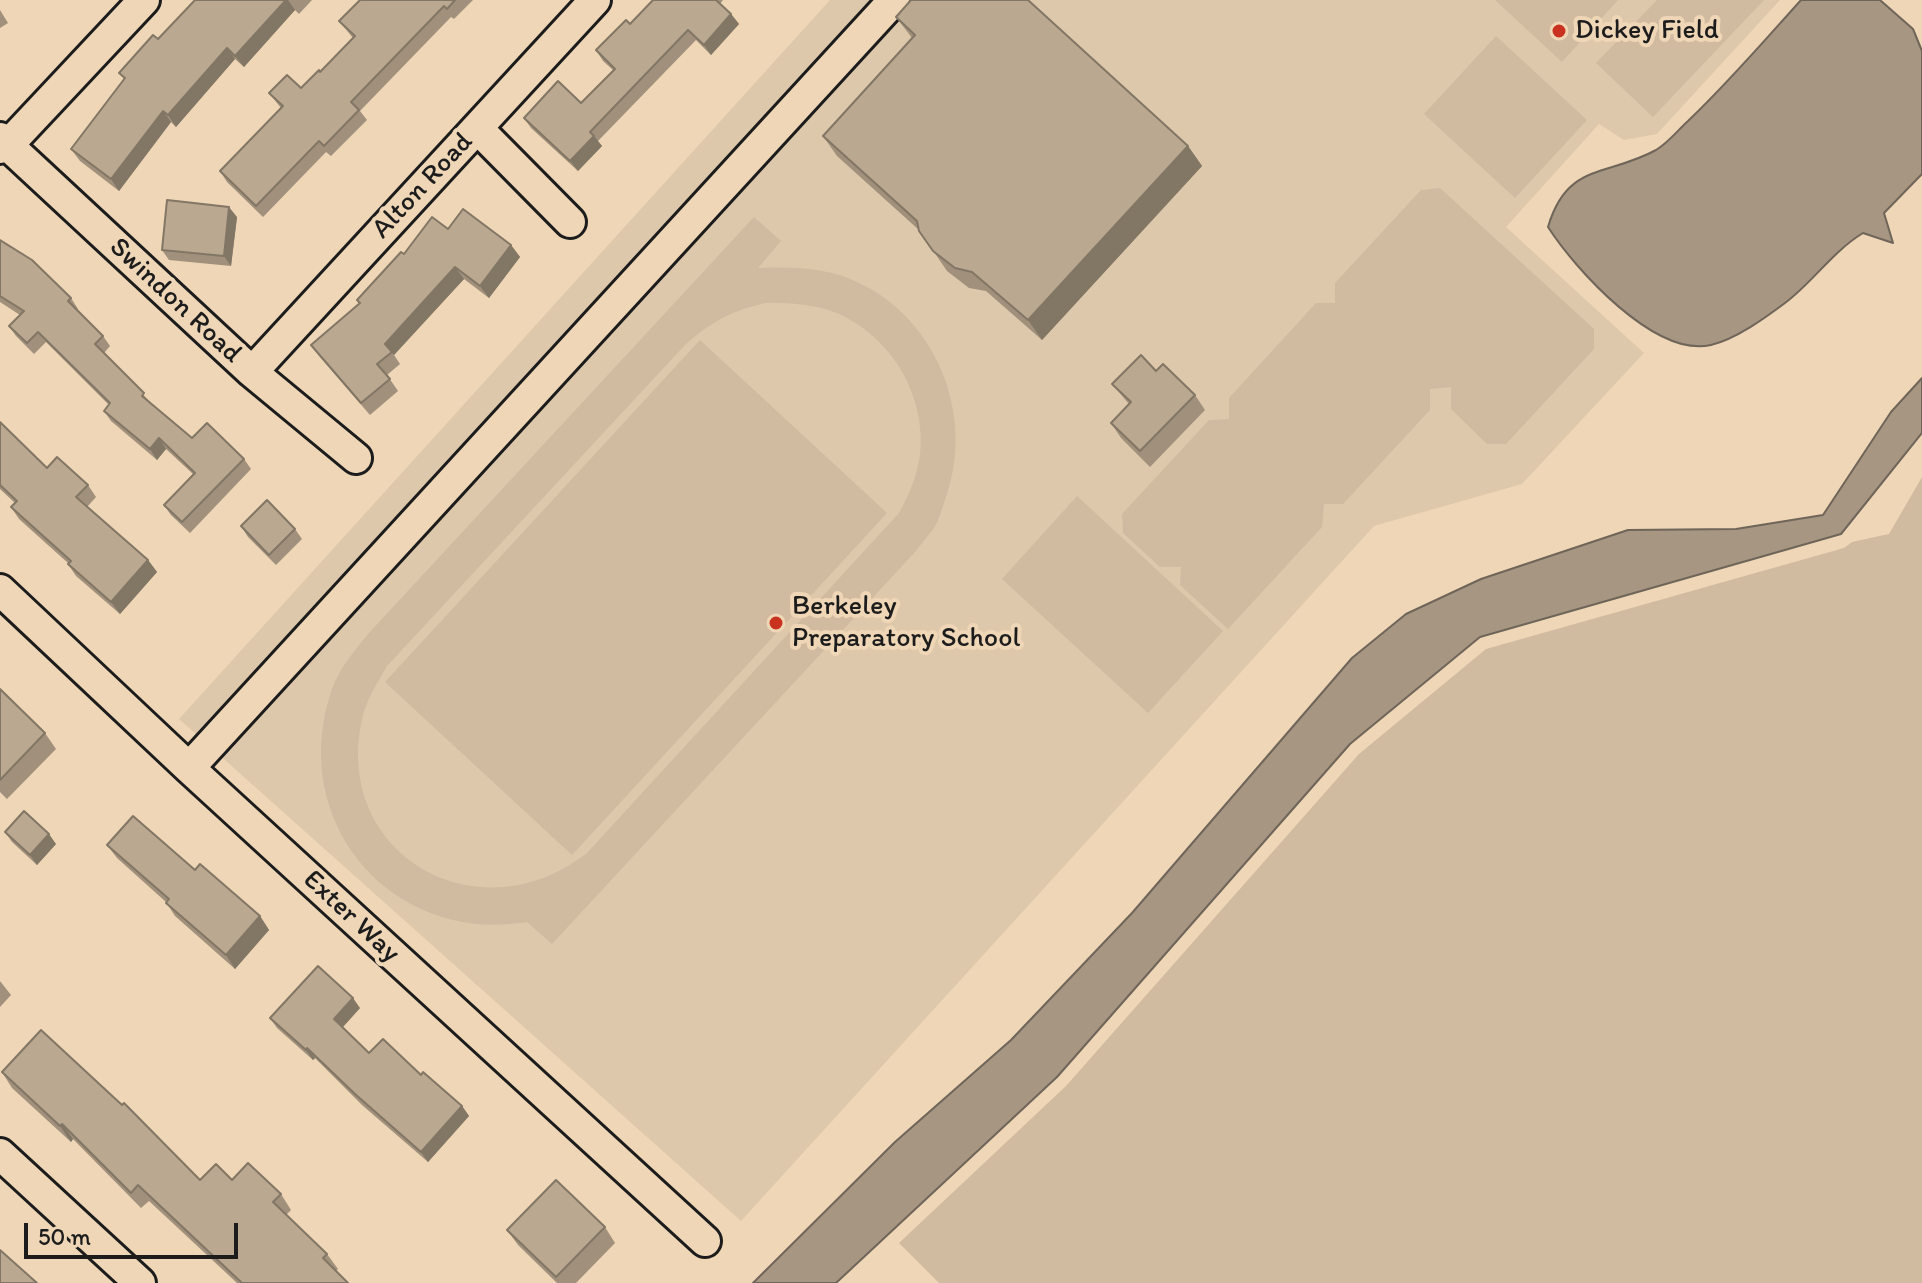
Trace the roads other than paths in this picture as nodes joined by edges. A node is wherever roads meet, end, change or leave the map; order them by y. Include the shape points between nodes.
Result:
1 (144, 0) edge
2 (595, 0) edge
3 (894, 0) edge
4 (477, 128) junction
5 (3, 144) edge
6 (570, 222) dead end
7 (252, 372) junction
8 (356, 458) dead end
9 (0, 590) edge
10 (189, 768) junction
11 (0, 1154) edge
12 (705, 1241) dead end
13 (140, 1283) edge

1 - 5 street
2 - 4 street, Alton Road
3 - 10 street
4 - 6 street
4 - 7 street, Alton Road
5 - 7 street, Swindon Road
7 - 8 street, Swindon Road
9 - 10 street, Exter Way
10 - 12 street, Exter Way
11 - 13 street

